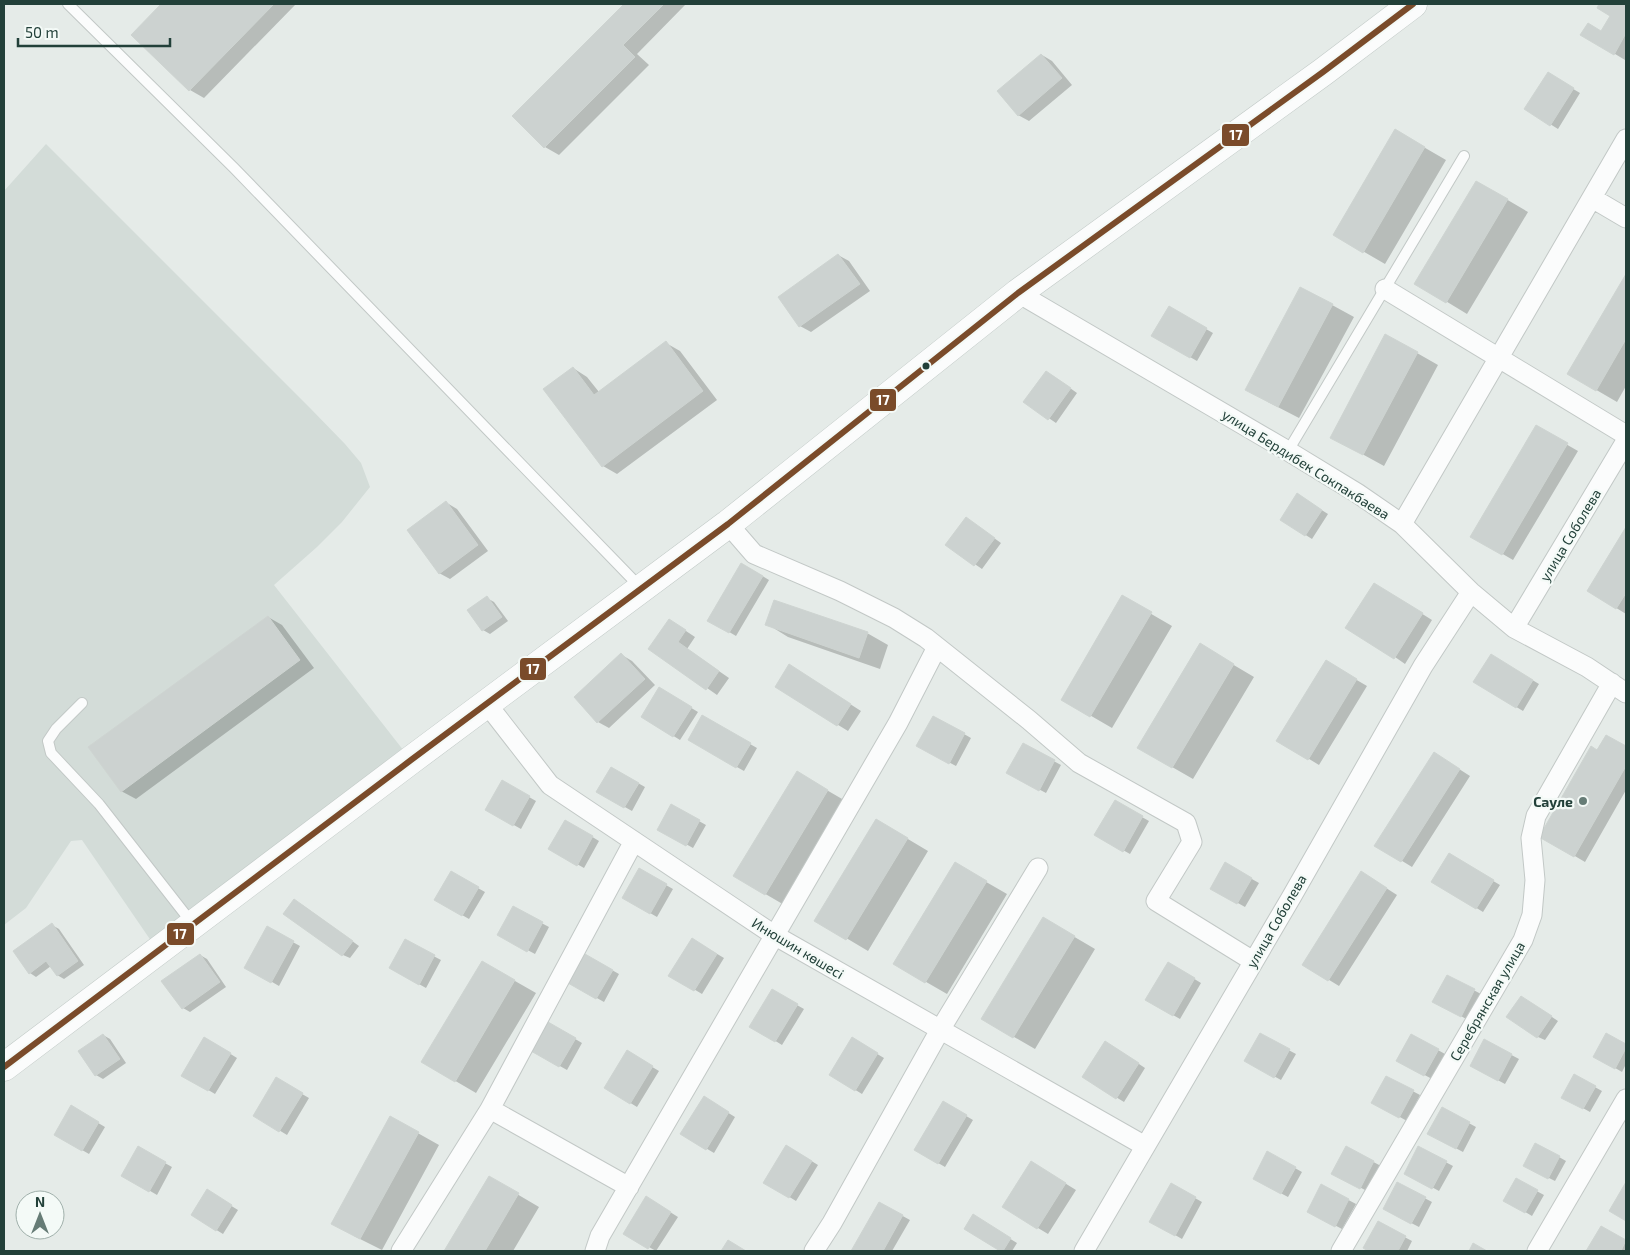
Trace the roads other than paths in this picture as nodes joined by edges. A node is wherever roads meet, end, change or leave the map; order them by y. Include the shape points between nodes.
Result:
1 (68, 4) edge
2 (1413, 4) edge
3 (1626, 139) edge
4 (1464, 156) dead end
5 (1592, 198) junction
6 (1626, 218) edge
7 (1384, 289) junction
8 (1018, 293) junction
9 (1499, 357) junction
10 (1626, 435) edge
11 (1626, 441) edge
12 (1288, 451) junction
13 (728, 524) junction
14 (1402, 524) junction
15 (642, 589) junction
16 (1470, 592) junction
17 (1514, 628) junction
18 (937, 647) junction
19 (1619, 688) edge
20 (82, 703) dead end
21 (487, 704) junction
22 (634, 842) junction
23 (1038, 868) dead end
24 (193, 924) junction
25 (774, 935) junction
26 (1253, 961) junction
27 (940, 1030) junction
28 (4, 1067) edge
29 (1626, 1099) edge
30 (490, 1109) junction
31 (1145, 1146) junction
32 (629, 1187) junction
33 (402, 1251) edge
34 (595, 1251) edge
35 (814, 1251) edge
36 (1084, 1251) edge
37 (1341, 1251) edge
38 (1538, 1251) edge

1 - 15 lane via 241,175
2 - 8 main road
3 - 5 street
4 - 7 lane
5 - 6 street
5 - 9 street
7 - 9 street
7 - 12 lane
8 - 12 street, улица Бердибек Сокпакбаева
8 - 13 main road
9 - 10 street
9 - 14 street
11 - 17 street, улица Соболева
12 - 14 street, улица Бердибек Сокпакбаева
13 - 15 main road
13 - 18 street via 754,554 894,618
14 - 16 street, улица Бердибек Сокпакбаева
15 - 21 main road
16 - 17 street, улица Бердибек Сокпакбаева
16 - 26 street, улица Соболева via 1423,666
17 - 19 street, улица Бердибек Сокпакбаева
18 - 25 street via 898,723
18 - 26 street via 1079,763 1186,822 1192,842 1156,901
19 - 37 street, Серебрянская улица via 1536,816 1531,838 1532,915 1524,940
20 - 24 lane via 48,741 51,753 99,804
21 - 22 street, Инюшин көшесі via 550,785
21 - 24 main road
22 - 25 street, Инюшин көшесі
22 - 30 street
23 - 27 street
24 - 28 main road
25 - 27 street, Инюшин көшесі
25 - 32 street
26 - 31 street, улица Соболева
27 - 31 street, Инюшин көшесі
27 - 35 street
29 - 38 street
30 - 32 street
30 - 33 street
31 - 36 street, улица Соболева
32 - 34 street via 600,1236

